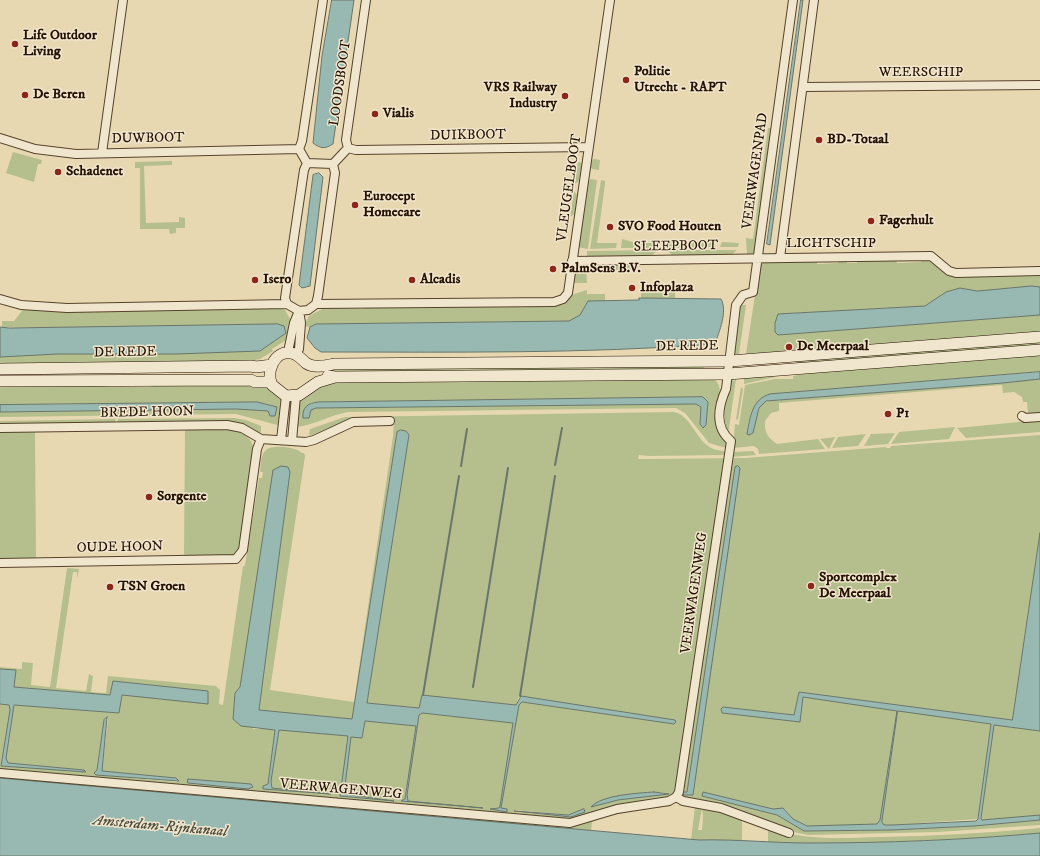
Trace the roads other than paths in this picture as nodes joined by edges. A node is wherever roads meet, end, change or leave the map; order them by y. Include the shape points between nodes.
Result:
1 (123, 0) edge
2 (323, 0) edge
3 (366, 0) edge
4 (610, 0) edge
5 (793, 0) edge
6 (814, 0) edge
7 (1040, 85) edge
8 (803, 87) junction
9 (0, 138) edge
10 (589, 147) junction
11 (348, 148) junction
12 (299, 149) junction
13 (102, 153) junction
14 (307, 163) junction
15 (333, 164) junction
16 (780, 258) junction
17 (757, 259) junction
18 (572, 261) junction
19 (1040, 271) edge
20 (0, 299) edge
21 (287, 304) junction
22 (316, 304) junction
23 (299, 312) junction
24 (1040, 337) edge
25 (292, 350) junction
26 (1040, 350) edge
27 (728, 361) junction
28 (270, 362) junction
29 (310, 363) junction
30 (0, 369) edge
31 (726, 374) junction
32 (270, 380) junction
33 (0, 381) edge
34 (311, 382) junction
35 (293, 394) junction
36 (1022, 416) dead end
37 (1040, 417) edge
38 (390, 421) dead end
39 (0, 428) edge
40 (261, 439) junction
41 (281, 440) junction
42 (292, 441) junction
43 (0, 563) edge
44 (0, 773) edge
45 (676, 797) junction
46 (788, 833) dead end

1 - 13 street
2 - 12 street
3 - 11 street, LOODSBOOT via 346,140
4 - 10 street, VLEUGELBOOT
5 - 17 street, VEERWAGENPAD
6 - 8 street, LICHTSCHIP
7 - 8 street, WEERSCHIP
8 - 16 street, LICHTSCHIP
9 - 13 street, DUWBOOT via 35,150
10 - 11 street, DUIKBOOT via 356,150
10 - 18 street, VLEUGELBOOT
11 - 15 street
12 - 13 street, DUWBOOT
12 - 14 street
14 - 15 street
14 - 21 street via 285,298
15 - 22 street via 335,172
16 - 17 street, SLEEPBOOT
16 - 19 street, LICHTSCHIP via 931,256 949,271 956,273
17 - 18 street, SLEEPBOOT
17 - 27 street, VEERWAGENPAD via 752,292 746,293 737,302
18 - 22 street, VLEUGELBOOT via 568,293 564,299 554,302
20 - 21 street via 22,304 67,308
21 - 23 street
22 - 23 street via 308,310
23 - 25 street via 301,323
24 - 27 main road, DE REDE
25 - 28 main road
25 - 29 main road
26 - 31 main road, DE REDE
27 - 29 main road, DE REDE via 325,366
27 - 31 street, VEERWAGENWEG
28 - 30 main road, DE REDE via 256,368 251,366
28 - 32 main road
29 - 34 main road
31 - 34 main road, DE REDE via 329,376
31 - 45 street, VEERWAGENWEG via 721,389 723,396 718,423 721,431 731,440 679,792
32 - 33 main road, DE REDE
32 - 35 main road via 275,389
34 - 35 main road
35 - 41 street
35 - 42 street
36 - 37 street
38 - 42 street, BREDE HOON via 353,422 310,442
39 - 40 street, BREDE HOON via 227,425 242,428
40 - 41 street, BREDE HOON
40 - 43 street, OUDE HOON via 240,557 233,560
41 - 42 street, BREDE HOON
44 - 45 street, VEERWAGENWEG via 570,823 617,809 669,801
45 - 46 street via 683,801 721,808

